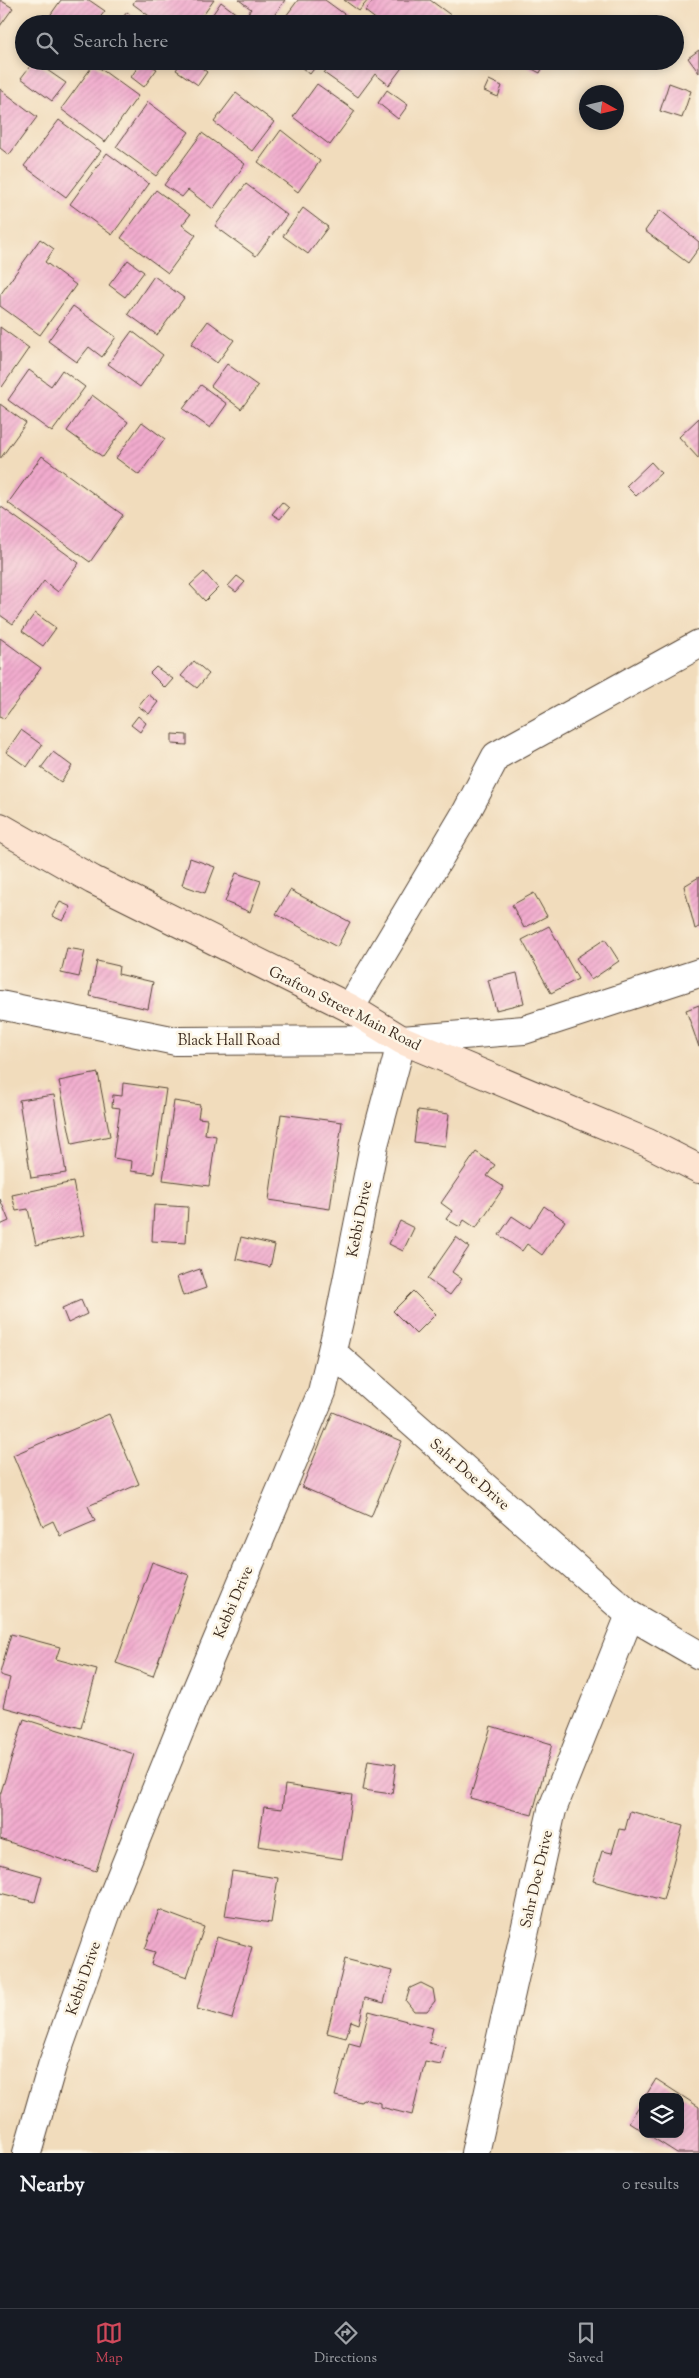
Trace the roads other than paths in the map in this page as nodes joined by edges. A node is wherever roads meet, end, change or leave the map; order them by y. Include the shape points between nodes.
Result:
1 (699, 644) edge
2 (0, 827) edge
3 (699, 974) edge
4 (0, 1006) edge
5 (350, 1008) junction
6 (402, 1040) junction
7 (699, 1169) edge
8 (332, 1352) junction
9 (630, 1615) junction
10 (699, 1655) edge
11 (27, 2153) edge
12 (475, 2153) edge

1 - 5 street via 496,756 466,813
2 - 5 street, Grafton Street Main Road via 93,880
3 - 6 street, Black Hall Road via 524,1030
4 - 6 street, Black Hall Road via 176,1041
5 - 6 street, Grafton Street Main Road
6 - 7 street, Grafton Street Main Road via 648,1143
6 - 8 street, Kebbi Drive via 374,1145
8 - 9 street, Sahr Doe Drive
8 - 11 street, Kebbi Drive via 322,1392 110,1903 52,2066
9 - 10 street, Sahr Doe Drive
9 - 12 street, Sahr Doe Drive via 552,1810

